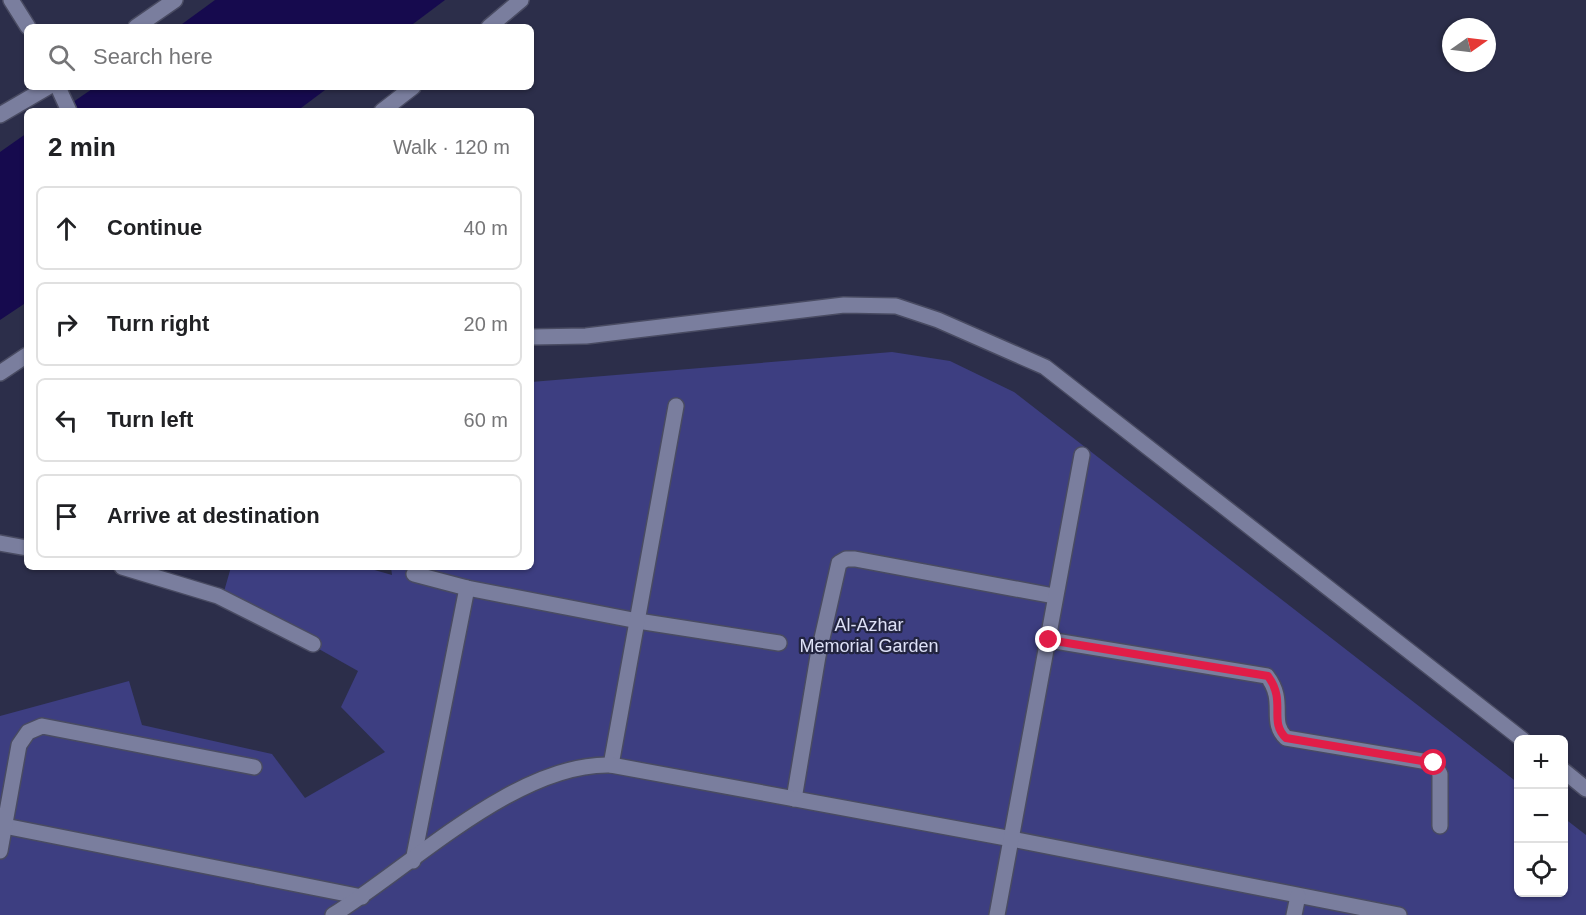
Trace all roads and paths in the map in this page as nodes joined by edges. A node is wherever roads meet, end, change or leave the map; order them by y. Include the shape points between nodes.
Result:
1 (11, 0) edge
2 (175, 0) edge
3 (520, 0) edge
4 (26, 24) edge
5 (140, 24) edge
6 (492, 24) edge
7 (43, 90) edge
8 (59, 90) edge
9 (409, 90) edge
10 (67, 108) edge
11 (386, 108) edge
12 (0, 115) edge
13 (534, 337) edge
14 (24, 358) edge
15 (0, 373) edge
16 (676, 406) dead end
17 (1082, 455) dead end
18 (0, 543) edge
19 (24, 547) edge
20 (132, 570) edge
21 (414, 574) dead end
22 (467, 588) junction
23 (1054, 597) junction
24 (638, 621) junction
25 (1049, 640) junction
26 (779, 643) dead end
27 (313, 644) dead end
28 (1516, 735) edge
29 (611, 765) junction
30 (254, 767) dead end
31 (1568, 775) edge
32 (1586, 789) edge
33 (794, 799) junction
34 (2, 826) edge
35 (1440, 826) dead end
36 (1012, 839) junction
37 (0, 851) edge
38 (413, 861) junction
39 (1298, 896) junction
40 (362, 897) junction
41 (1356, 911) edge
42 (333, 915) edge
43 (997, 915) edge
44 (1294, 915) edge
45 (1399, 915) edge

1 - 4 street
2 - 5 street
3 - 6 street
7 - 12 street
8 - 10 street
9 - 11 street
13 - 28 street via 586,336 844,305 896,306 949,324 1045,367
14 - 15 street
16 - 24 street
17 - 23 street
18 - 19 street
20 - 27 street via 218,596
21 - 22 street
22 - 24 street
22 - 38 street
23 - 25 street
23 - 33 street via 855,559 839,563 818,656
24 - 26 street
24 - 29 street
25 - 35 street via 1268,676 1276,687 1277,721 1286,738 1434,763 1440,774
25 - 36 street
29 - 33 street
29 - 38 street via 589,765 548,776 485,809
30 - 34 street via 42,726 28,732 19,744
31 - 32 street
33 - 36 street
34 - 37 street
34 - 40 street
36 - 39 street
36 - 43 street
38 - 40 street
39 - 41 street
39 - 44 street
40 - 42 street
41 - 45 street

